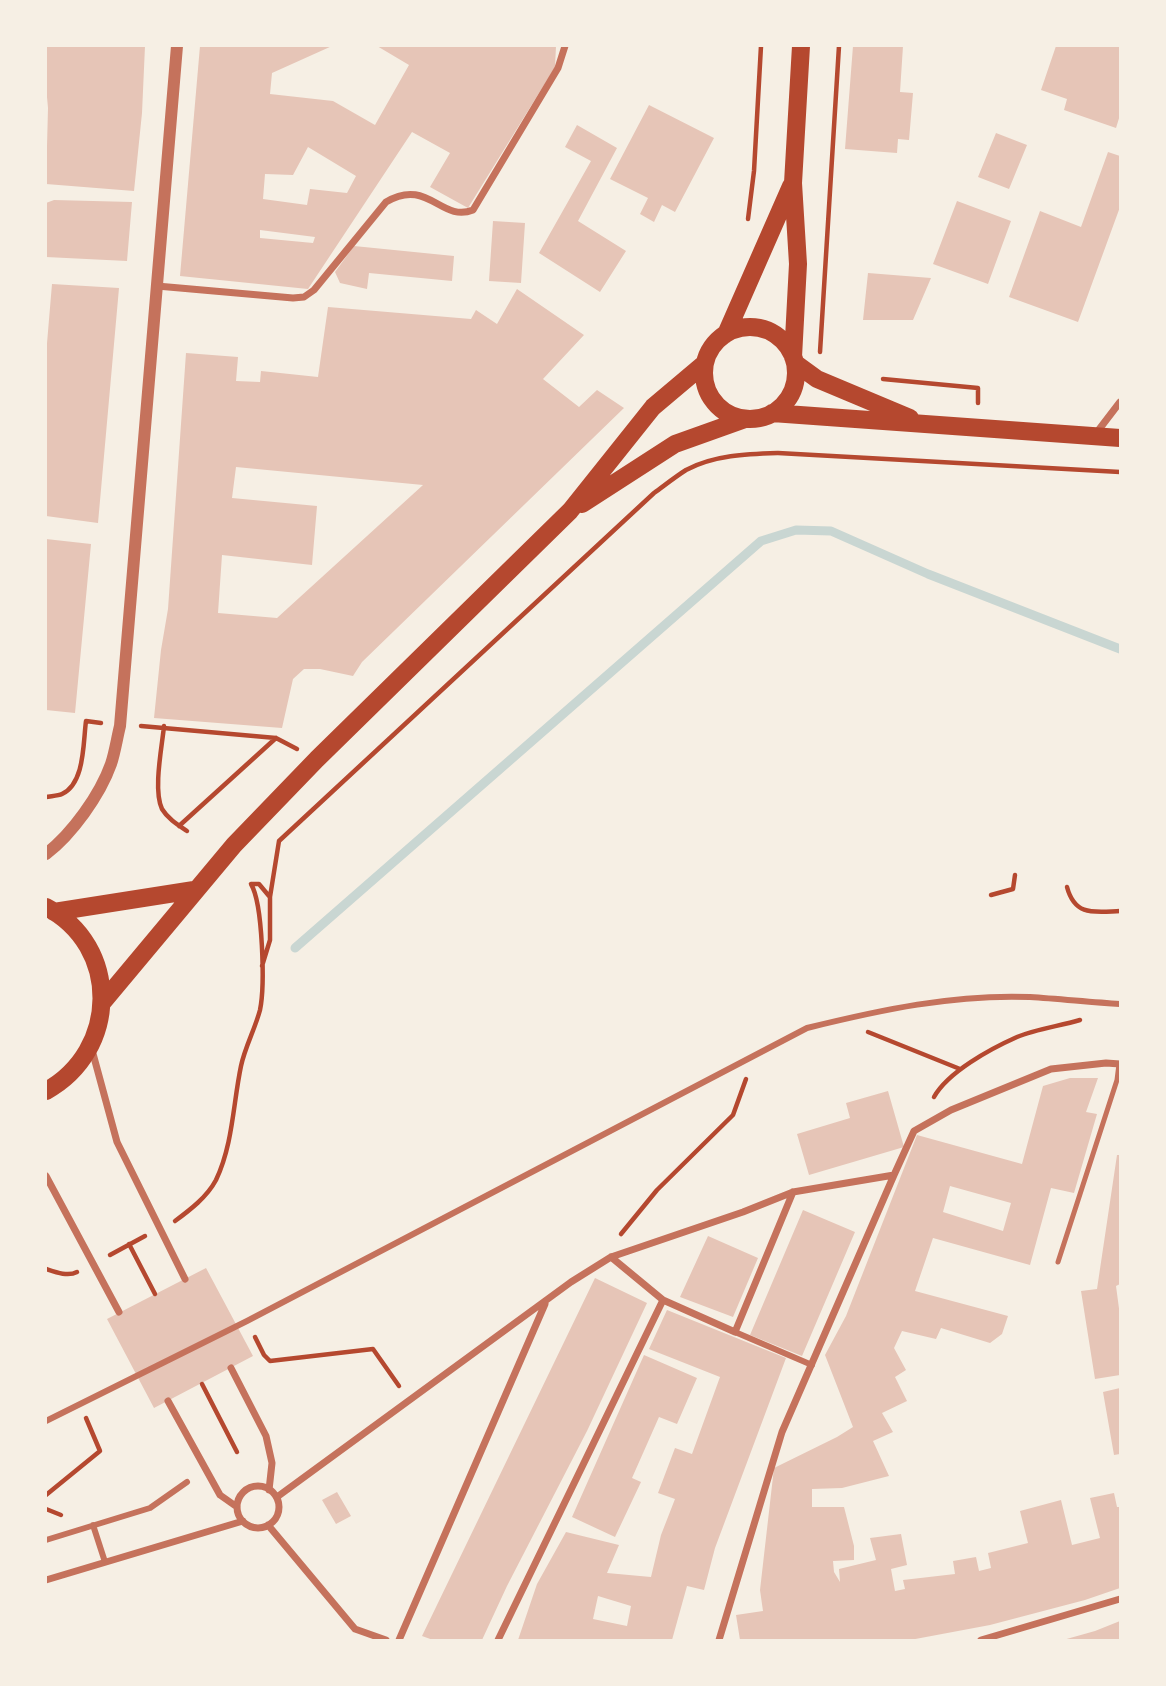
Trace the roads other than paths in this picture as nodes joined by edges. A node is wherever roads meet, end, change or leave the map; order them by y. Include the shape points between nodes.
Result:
1 (177, 46) edge
2 (565, 46) edge
3 (801, 46) edge
4 (793, 183) junction
5 (157, 286) junction
6 (726, 334) junction
7 (794, 360) junction
8 (704, 364) junction
9 (1121, 401) edge
10 (772, 413) junction
11 (745, 419) junction
12 (930, 426) junction
13 (1094, 436) junction
14 (1121, 438) edge
15 (570, 511) junction
16 (46, 853) edge
17 (194, 890) junction
18 (50, 909) edge
19 (102, 1003) junction
20 (1121, 1004) edge
21 (91, 1046) junction
22 (1120, 1064) edge
23 (46, 1091) edge
24 (894, 1175) junction
25 (46, 1176) edge
26 (793, 1192) junction
27 (611, 1256) junction
28 (1058, 1262) dead end
29 (185, 1279) dead end
30 (663, 1300) junction
31 (546, 1301) junction
32 (119, 1312) dead end
33 (735, 1332) junction
34 (812, 1365) junction
35 (231, 1368) dead end
36 (168, 1401) dead end
37 (46, 1421) edge
38 (187, 1482) dead end
39 (269, 1490) junction
40 (276, 1497) junction
41 (237, 1507) junction
42 (243, 1521) junction
43 (93, 1525) junction
44 (268, 1525) junction
45 (46, 1540) edge
46 (105, 1562) junction
47 (46, 1580) edge
48 (1121, 1599) edge
49 (386, 1640) edge
50 (399, 1640) edge
51 (498, 1640) edge
52 (719, 1640) edge
53 (981, 1640) edge

1 - 5 street
2 - 5 street via 558,68 473,211 460,213 424,196 398,194 304,297
3 - 4 main road
4 - 6 main road
4 - 7 main road via 799,264
5 - 16 street via 120,726 98,790 71,830
6 - 7 main road via 739,328 761,328 784,342
6 - 8 main road via 712,346
7 - 10 main road via 792,392
7 - 12 main road via 835,388
8 - 11 main road via 704,379 713,401 730,415
8 - 15 main road via 653,407
9 - 13 street
10 - 11 main road
10 - 12 main road
11 - 15 main road via 675,444
12 - 13 main road
13 - 14 main road
15 - 17 main road via 317,760
17 - 18 main road
17 - 19 main road
18 - 19 main road via 88,947 99,972
19 - 21 main road
20 - 37 street via 1028,997 948,1000 807,1028
21 - 23 main road via 70,1073
21 - 29 street via 117,1142
22 - 24 street via 1051,1069 951,1110 914,1131
22 - 28 lane
24 - 26 street
24 - 34 street
25 - 32 street
26 - 27 street
26 - 33 street
27 - 30 street
27 - 31 street
30 - 33 street
30 - 51 street
31 - 40 street
31 - 50 street
33 - 34 street
34 - 52 street via 782,1432
35 - 39 street via 266,1436 272,1463
36 - 41 street via 220,1495
38 - 43 street via 150,1508
39 - 40 street
39 - 41 street via 248,1489
40 - 44 street via 278,1513
41 - 42 street
42 - 44 street via 258,1528
42 - 46 street
43 - 45 street
43 - 46 street
44 - 49 street via 355,1629
46 - 47 street
48 - 53 street

